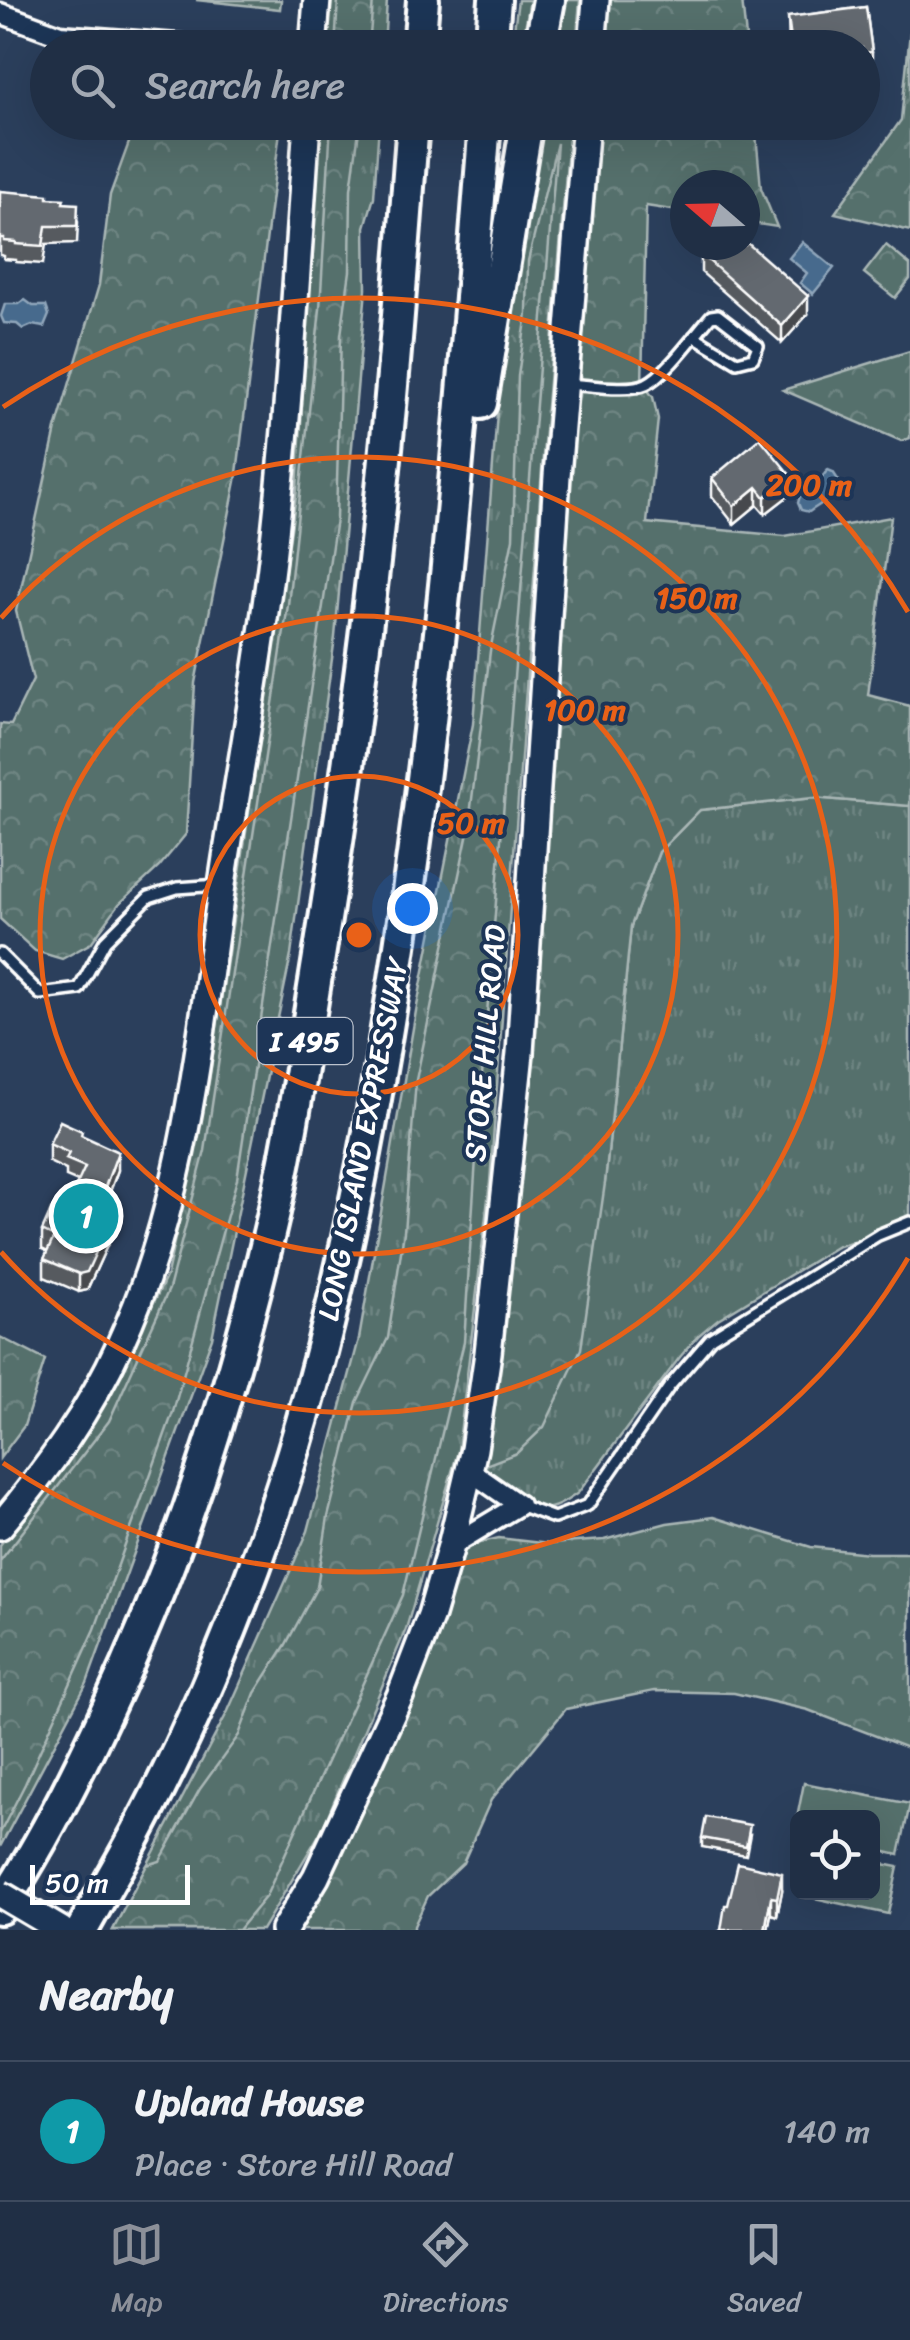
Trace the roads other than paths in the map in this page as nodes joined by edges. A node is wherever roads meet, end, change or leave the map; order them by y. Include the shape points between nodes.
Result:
1 (316, 0) edge
2 (422, 0) edge
3 (494, 0) edge
4 (548, 0) edge
5 (596, 0) edge
6 (0, 12) edge
7 (49, 30) edge
8 (314, 30) edge
9 (420, 30) edge
10 (492, 30) edge
11 (543, 30) edge
12 (594, 30) edge
13 (307, 140) edge
14 (412, 140) edge
15 (484, 140) edge
16 (525, 140) edge
17 (585, 140) edge
18 (694, 336) junction
19 (565, 384) junction
20 (436, 687) junction
21 (222, 885) junction
22 (0, 954) edge
23 (910, 1222) edge
24 (470, 1471) junction
25 (519, 1505) junction
26 (0, 1526) edge
27 (451, 1546) junction
28 (0, 1894) edge
29 (0, 1908) edge
30 (61, 1930) edge
31 (82, 1930) edge
32 (284, 1930) edge

1 - 8 main road
2 - 9 highway
3 - 10 highway
4 - 11 highway
5 - 12 main road
6 - 7 street
13 - 21 main road via 280,488
14 - 29 highway, I 495 via 362,663 334,869 270,1234 182,1533 78,1773
15 - 20 highway, LONG ISLAND EXPRESSWAY / I 495
16 - 20 highway
17 - 19 main road, STORE HILL ROAD
18 - 18 lane via 718,316 758,346 753,358 738,362
18 - 19 lane via 644,385
19 - 24 main road, STORE HILL ROAD via 520,1053
20 - 31 highway, LONG ISLAND EXPRESSWAY / I 495 via 381,1070 346,1255 304,1418 204,1692
21 - 22 lane via 149,897 105,941 78,989 40,994
21 - 26 main road via 183,1138 152,1263 90,1402
23 - 25 lane via 711,1338 588,1504 554,1518
24 - 25 street
24 - 27 main road, STORE HILL ROAD
25 - 27 street
27 - 32 main road, STORE HILL ROAD via 400,1696 316,1877
28 - 30 main road, bridge

